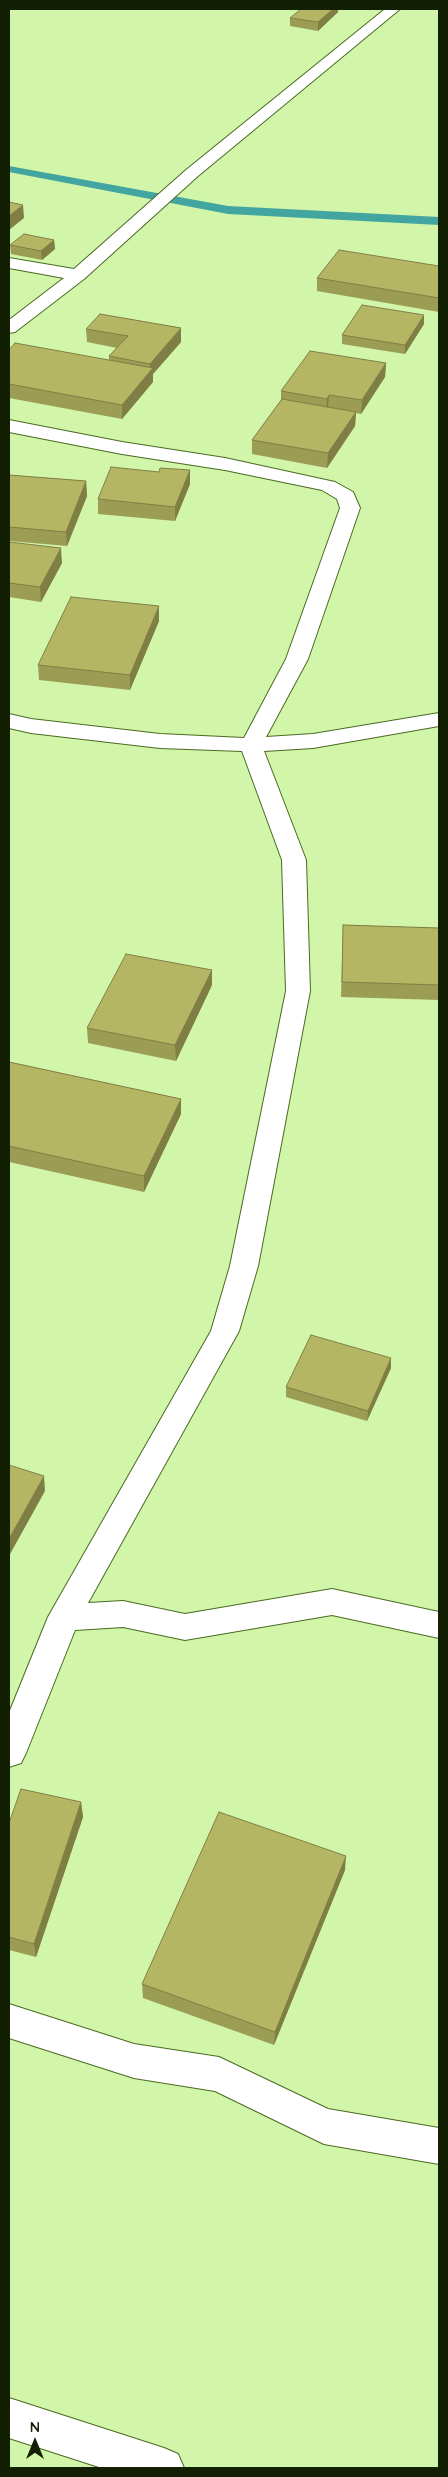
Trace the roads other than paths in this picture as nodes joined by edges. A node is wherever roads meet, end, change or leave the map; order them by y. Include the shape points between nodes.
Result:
1 (393, 9) edge
2 (9, 263) edge
3 (78, 275) junction
4 (9, 328) edge
5 (9, 426) edge
6 (439, 719) edge
7 (9, 721) edge
8 (251, 745) junction
9 (64, 1617) junction
10 (439, 1625) edge
11 (9, 1753) edge
12 (9, 2021) edge
13 (439, 2146) edge
14 (9, 2418) edge
15 (164, 2468) edge

1 - 3 street via 192,173
2 - 3 street
3 - 4 street
5 - 8 street via 225,464 328,486 346,496 350,508 297,659
6 - 8 street via 313,741
7 - 8 street via 160,741
8 - 9 street via 294,860 298,991 244,1266 225,1331
9 - 10 street via 123,1614 185,1627 332,1602
9 - 11 street
12 - 13 street via 134,2061 219,2074 324,2126
14 - 15 street

